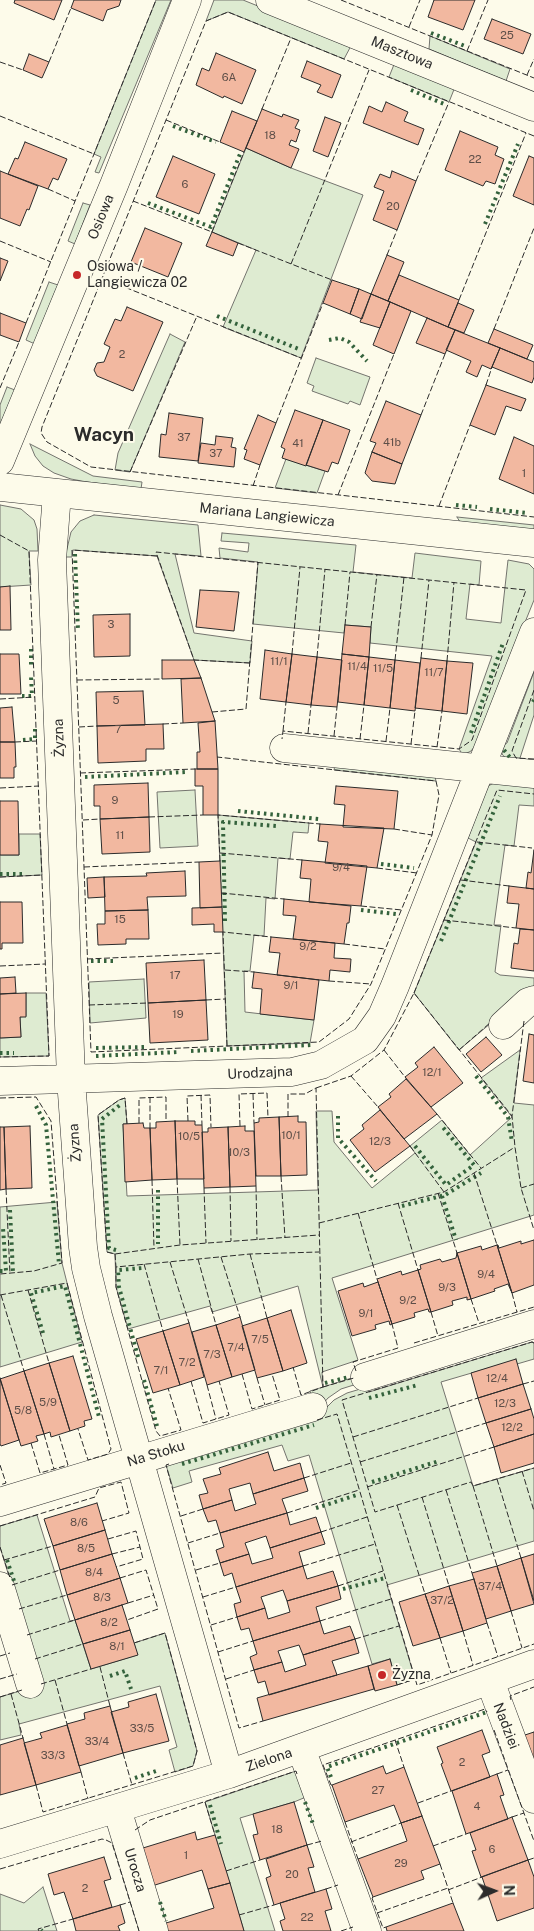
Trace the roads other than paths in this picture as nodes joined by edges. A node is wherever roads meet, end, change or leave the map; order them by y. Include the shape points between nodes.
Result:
1 (187, 0) edge
2 (270, 0) edge
3 (534, 107) edge
4 (0, 461) edge
5 (0, 487) edge
6 (57, 493) junction
7 (534, 544) edge
8 (534, 632) edge
9 (284, 748) dead end
10 (481, 768) junction
11 (534, 774) edge
12 (534, 1000) edge
13 (503, 1025) dead end
14 (71, 1079) junction
15 (0, 1081) edge
16 (534, 1324) edge
17 (365, 1377) dead end
18 (313, 1407) dead end
19 (140, 1459) junction
20 (0, 1502) edge
21 (0, 1586) edge
22 (534, 1664) edge
23 (490, 1681) junction
24 (30, 1684) dead end
25 (301, 1748) junction
26 (229, 1774) junction
27 (534, 1798) edge
28 (117, 1809) junction
29 (0, 1844) edge
30 (154, 1931) edge
31 (367, 1931) edge

1 - 4 street, Osiowa
2 - 3 street, Masztowa
5 - 6 street, Mariana Langiewicza
6 - 7 street, Mariana Langiewicza
6 - 14 street, Żyzna via 52,554
8 - 10 street, Urodzajna
9 - 10 street
10 - 11 street
10 - 14 street, Urodzajna via 382,1016 365,1040 321,1065 292,1072
12 - 13 street
14 - 15 street, Urodzajna
14 - 19 street, Żyzna via 86,1268
16 - 17 street
18 - 19 street, Na Stoku
19 - 20 street, Na Stoku
19 - 26 street, Żyzna
21 - 24 street
22 - 23 street, Zielona
23 - 25 street, Zielona
23 - 27 street, Nadziei
25 - 26 street, Zielona
25 - 31 street
26 - 28 street, Zielona
28 - 29 street, Zielona
28 - 30 street, Urocza

